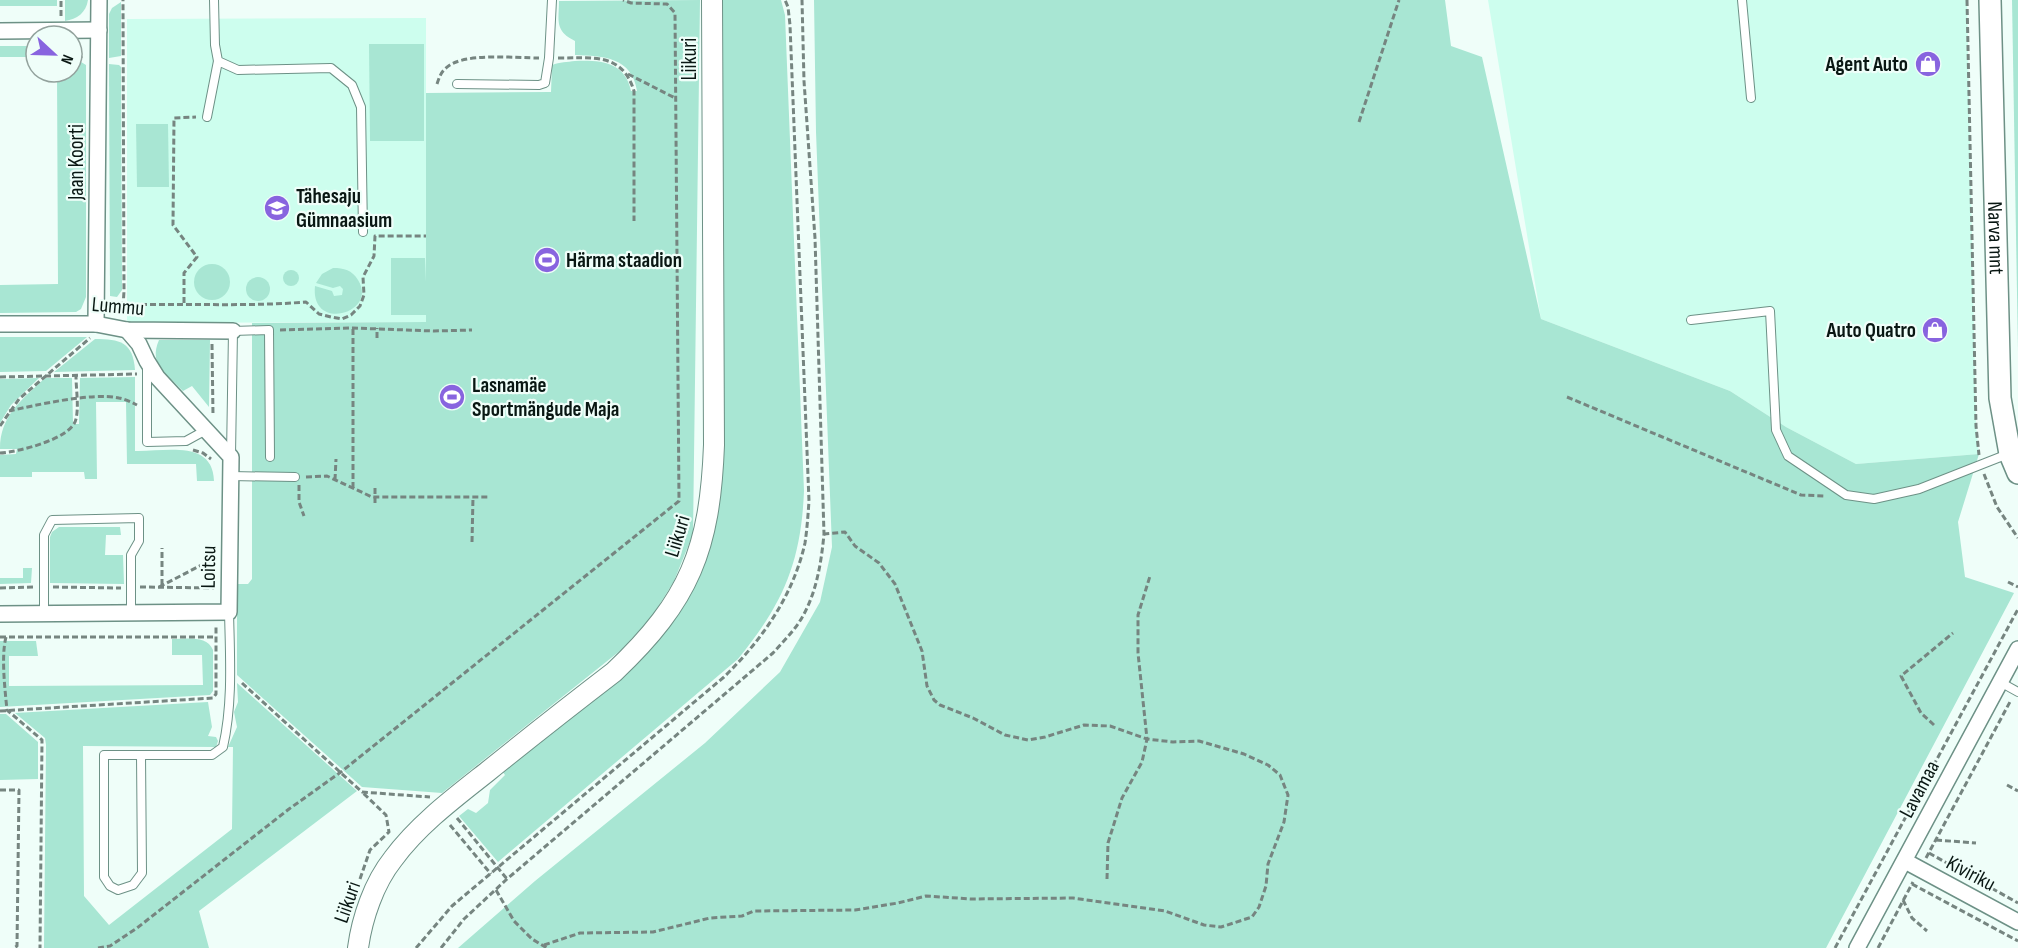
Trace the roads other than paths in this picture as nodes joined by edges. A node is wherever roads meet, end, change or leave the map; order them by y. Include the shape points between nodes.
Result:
1 (99, 0) edge
2 (214, 0) edge
3 (552, 0) edge
4 (712, 0) edge
5 (1742, 0) edge
6 (1990, 0) edge
7 (99, 30) junction
8 (0, 31) edge
9 (218, 61) junction
10 (457, 84) dead end
11 (1751, 98) dead end
12 (207, 117) road end
13 (363, 232) dead end
14 (1691, 320) dead end
15 (0, 324) edge
16 (100, 325) junction
17 (127, 330) junction
18 (233, 330) junction
19 (147, 362) junction
20 (209, 433) junction
21 (2010, 453) junction
22 (231, 457) junction
23 (270, 457) dead end
24 (2018, 473) edge
25 (230, 477) junction
26 (295, 477) dead end
27 (229, 612) junction
28 (131, 613) junction
29 (0, 614) edge
30 (44, 614) junction
31 (2018, 649) edge
32 (2000, 682) junction
33 (2017, 691) edge
34 (141, 755) junction
35 (1905, 861) junction
36 (2018, 922) edge
37 (358, 948) edge
38 (1857, 948) edge

1 - 7 street, Jaan Koorti
2 - 9 lane
3 - 10 lane via 545,83
4 - 37 street, Liikuri via 714,445 711,497 703,540 683,589 650,637 614,672 444,806 410,838 376,887
5 - 11 lane
6 - 21 main road, Narva mnt via 2000,398
7 - 8 street
7 - 16 street, Jaan Koorti
9 - 12 lane
9 - 13 lane via 238,70 331,68 352,85 361,106
14 - 21 lane via 1770,310 1776,430 1788,456 1846,495 1875,499 1919,489
15 - 16 street, Lummu
16 - 17 street, Lummu
17 - 18 street, Lummu
17 - 19 street
18 - 22 lane
18 - 23 lane via 269,330
19 - 20 street
19 - 20 lane via 147,442 186,441
20 - 22 street
21 - 24 main road, Narva mnt
22 - 25 street, Loitsu
25 - 26 lane
25 - 27 street, Loitsu
27 - 28 street, Loitsu
27 - 34 lane via 231,673 223,747 212,755
28 - 30 street, Loitsu
28 - 30 lane via 131,555 139,541 140,518 52,520 44,535
29 - 30 street, Loitsu
31 - 32 street, Lavamaa
32 - 33 lane
32 - 35 street, Lavamaa
34 - 34 lane via 104,755 104,877 118,890 133,885 142,873
35 - 36 street, Kiviriku
35 - 38 street, Lavamaa

